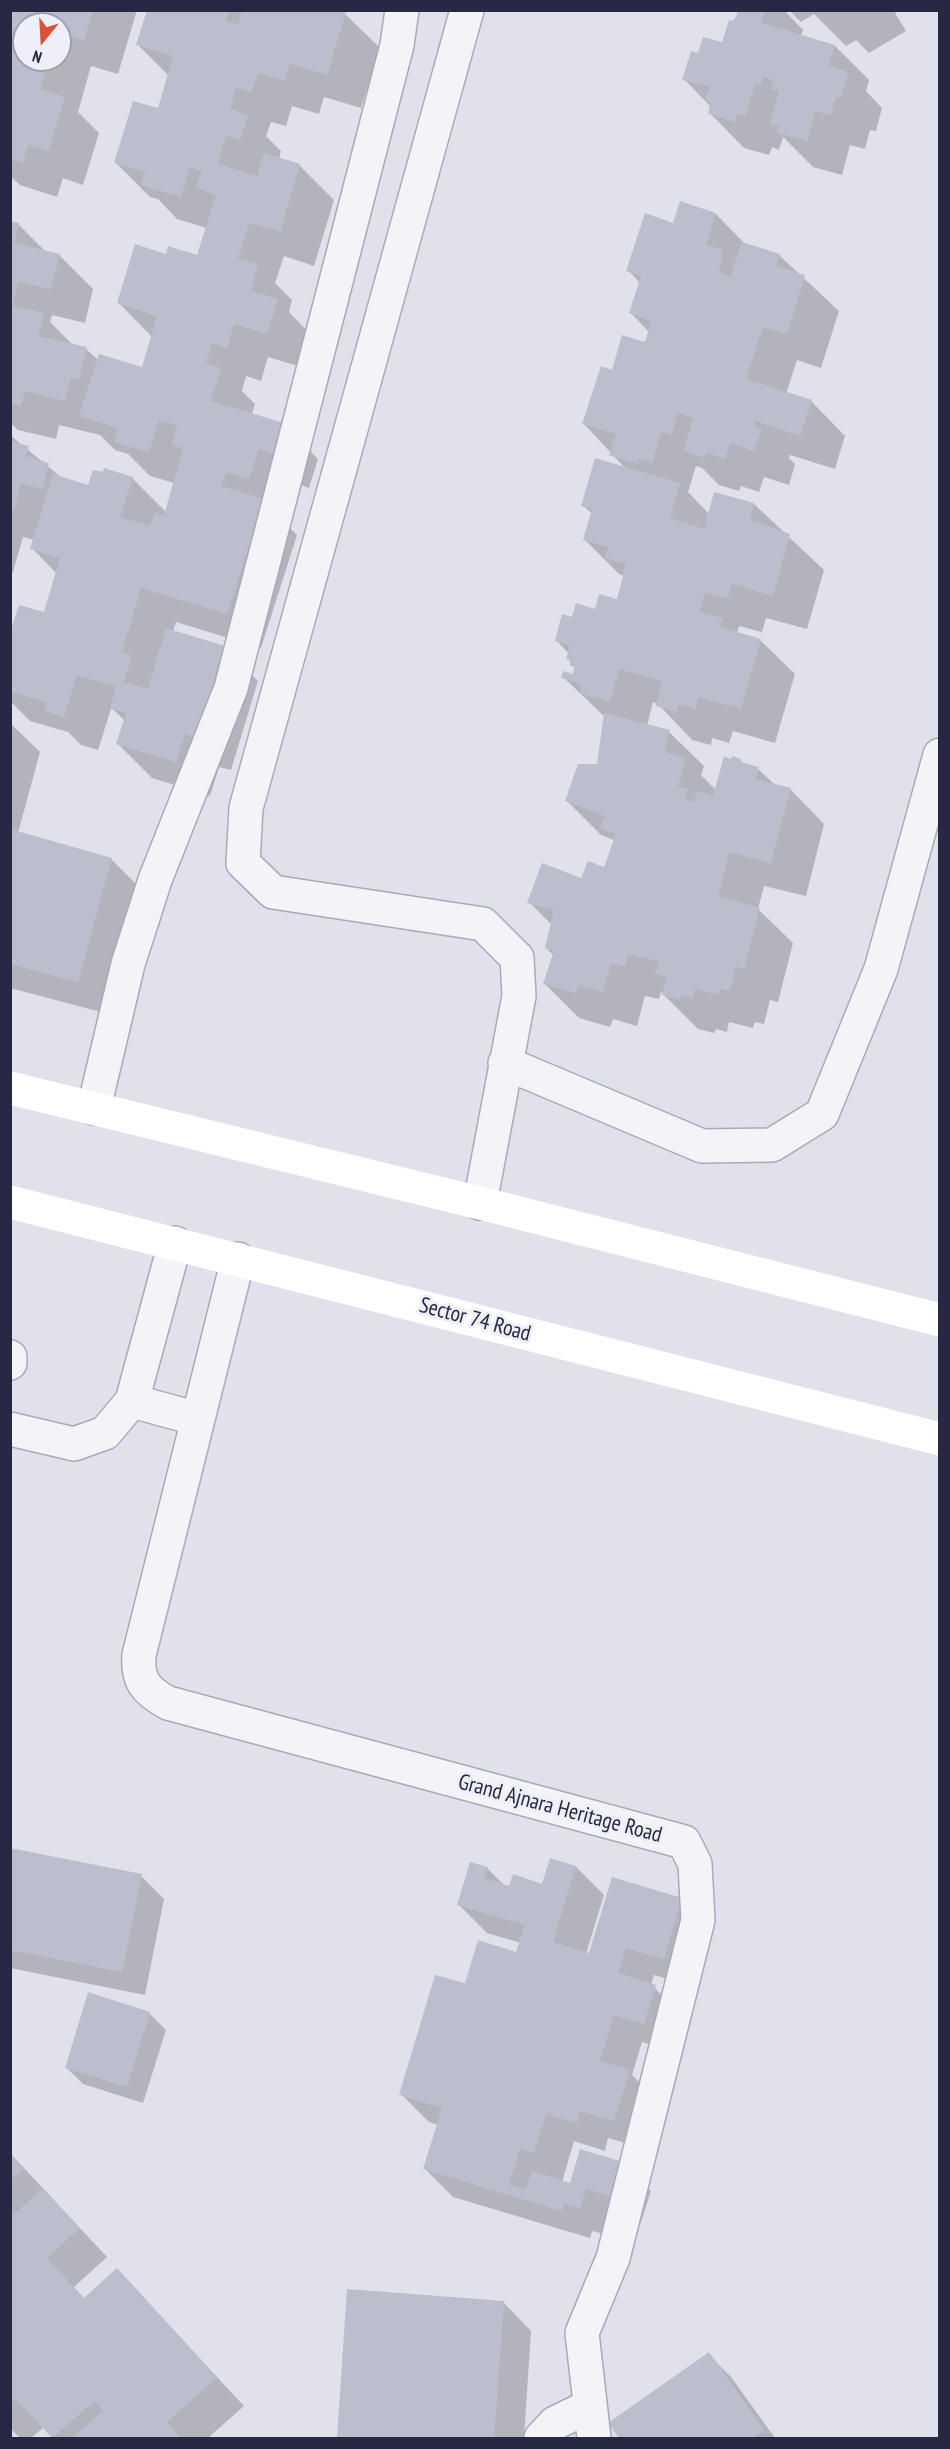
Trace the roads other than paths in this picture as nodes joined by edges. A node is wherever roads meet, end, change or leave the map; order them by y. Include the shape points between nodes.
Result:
1 (402, 10) edge
2 (467, 10) edge
3 (939, 755) edge
4 (505, 1063) junction
5 (10, 1088) edge
6 (94, 1108) junction
7 (10, 1202) edge
8 (480, 1203) junction
9 (175, 1243) junction
10 (238, 1259) junction
11 (939, 1320) edge
12 (10, 1357) edge
13 (10, 1363) edge
14 (132, 1401) junction
15 (198, 1419) junction
16 (10, 1429) edge
17 (939, 1439) edge
18 (590, 2406) junction
19 (542, 2439) edge
20 (594, 2439) edge

1 - 6 street via 397,45 231,688 155,880 128,964
2 - 4 street via 246,808 243,863 273,892 483,924 517,958 519,996
3 - 4 street via 881,969 822,1114 772,1145 702,1146
4 - 8 street
5 - 6 street
6 - 8 street
7 - 9 street, Sector 74 Road
8 - 11 street
9 - 10 street, Sector 74 Road
9 - 14 street
10 - 15 street, Grand Ajnara Heritage Road
10 - 17 street, Sector 74 Road
12 - 13 street
14 - 15 street
14 - 16 street via 105,1433 74,1444
15 - 18 street, Grand Ajnara Heritage Road via 139,1655 138,1674 152,1694 168,1703 684,1842 695,1864 698,1920 613,2258 582,2333
18 - 19 street via 555,2423
18 - 20 street, Grand Ajnara Heritage Road

